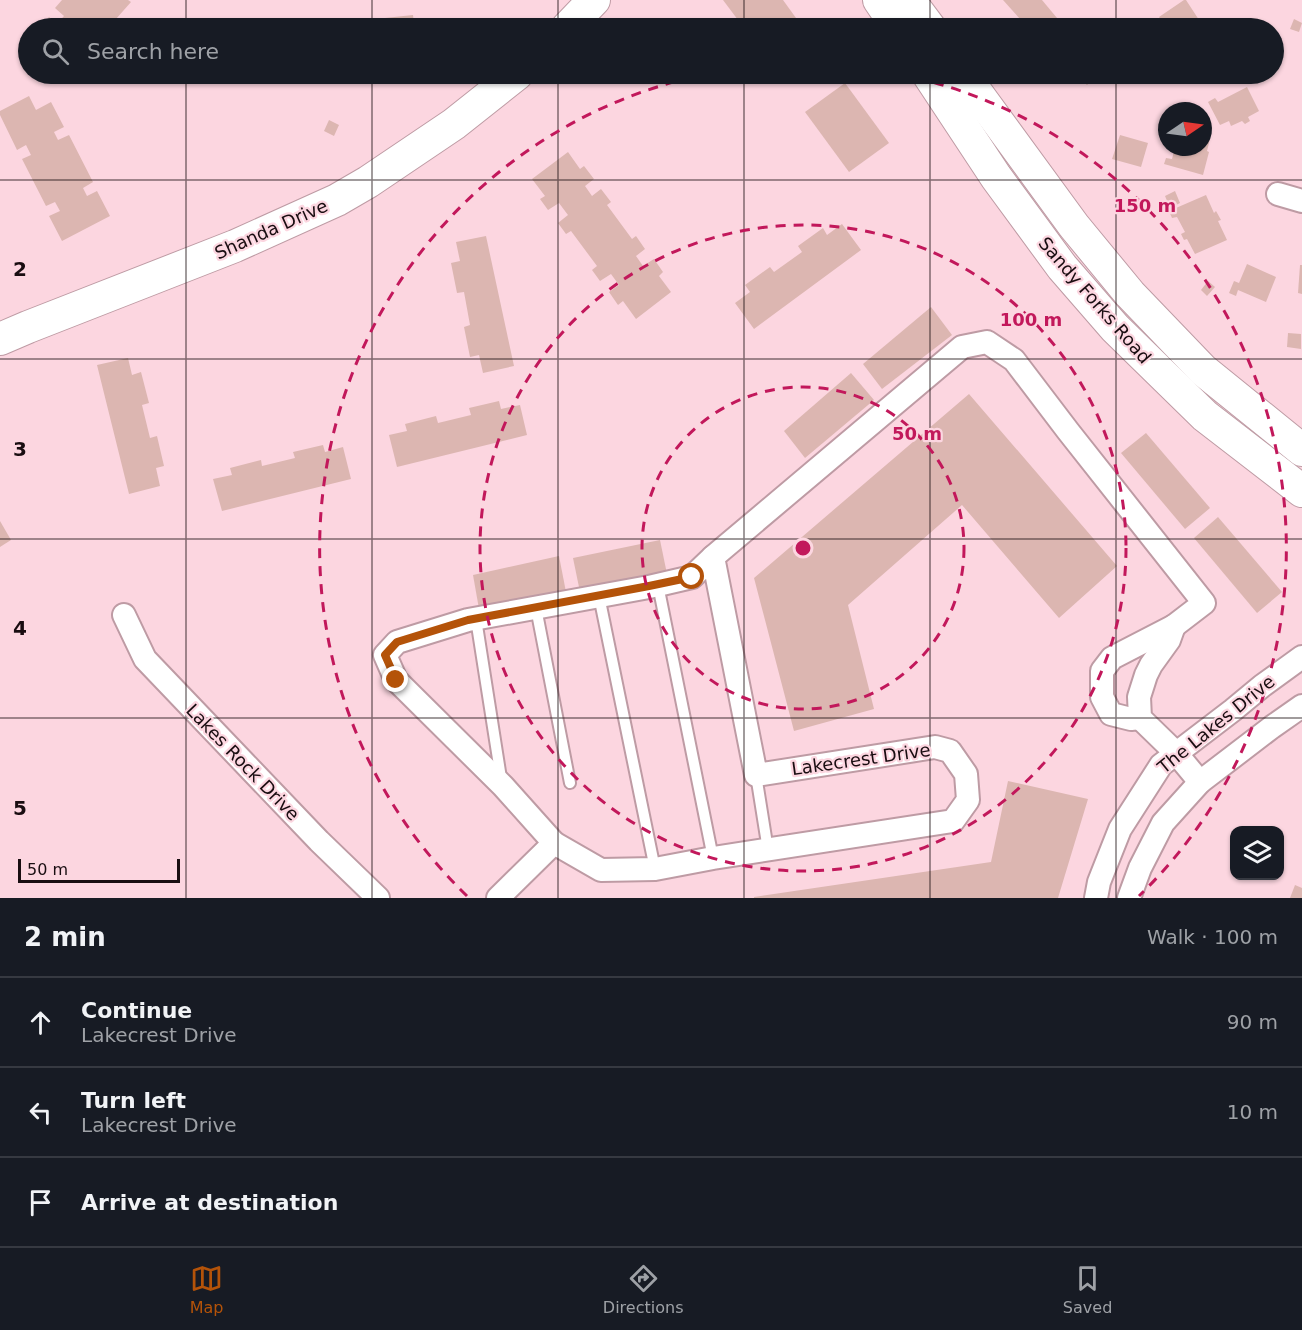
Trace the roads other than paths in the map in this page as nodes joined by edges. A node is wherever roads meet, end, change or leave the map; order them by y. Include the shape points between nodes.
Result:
1 (594, 0) edge
2 (879, 0) edge
3 (909, 0) edge
4 (577, 18) edge
5 (891, 18) edge
6 (922, 18) edge
7 (504, 84) edge
8 (935, 84) edge
9 (970, 84) edge
10 (1278, 194) dead end
11 (1302, 201) edge
12 (0, 339) edge
13 (1302, 450) edge
14 (1302, 491) edge
15 (713, 557) junction
16 (657, 585) junction
17 (599, 596) junction
18 (536, 608) junction
19 (124, 615) dead end
20 (476, 619) junction
21 (1174, 626) junction
22 (1137, 645) junction
23 (1302, 657) edge
24 (1151, 665) junction
25 (1302, 706) edge
26 (1140, 718) junction
27 (1176, 753) junction
28 (756, 775) junction
29 (1200, 782) junction
30 (570, 783) dead end
31 (503, 786) junction
32 (554, 843) junction
33 (768, 850) junction
34 (713, 858) junction
35 (655, 869) junction
36 (378, 898) edge
37 (498, 898) edge
38 (1096, 898) edge
39 (1130, 898) edge

1 - 4 street
2 - 5 street
3 - 6 street
7 - 12 street, Shanda Drive via 436,137 337,200 235,246
8 - 14 street, Sandy Forks Road via 1062,267 1115,328 1205,416
9 - 13 street, Sandy Forks Road via 1074,226 1130,294 1203,370
10 - 11 street
15 - 16 street, Lakecrest Drive via 692,577
15 - 21 street, Lakecrest Drive via 962,347 987,342 1014,360 1204,603
15 - 28 street
16 - 17 street, Lakecrest Drive
16 - 34 lane
17 - 18 street, Lakecrest Drive
17 - 35 lane
18 - 20 street, Lakecrest Drive
18 - 30 lane
19 - 36 street, Lakes Rock Drive via 145,659
20 - 31 lane
20 - 31 street, Lakecrest Drive via 397,642 385,655 396,680
21 - 22 street, Lakecrest Drive
21 - 24 street, Lakecrest Drive
22 - 24 street
22 - 26 street, Lakecrest Drive via 1112,658 1102,671 1102,697 1111,714
23 - 27 street, The Lakes Drive
24 - 26 street, Lakecrest Drive via 1139,698
25 - 29 street, The Lakes Drive
26 - 27 street
27 - 29 street
27 - 38 street, The Lakes Drive via 1161,765 1120,829
28 - 33 lane
28 - 33 street, Lakecrest Drive via 935,747 950,751 966,774 968,800 953,821
29 - 39 street, The Lakes Drive via 1164,823 1140,868
31 - 32 street, Lakecrest Drive
32 - 35 street, Lakecrest Drive via 601,870
32 - 37 street
33 - 34 street, Lakecrest Drive
34 - 35 street, Lakecrest Drive

